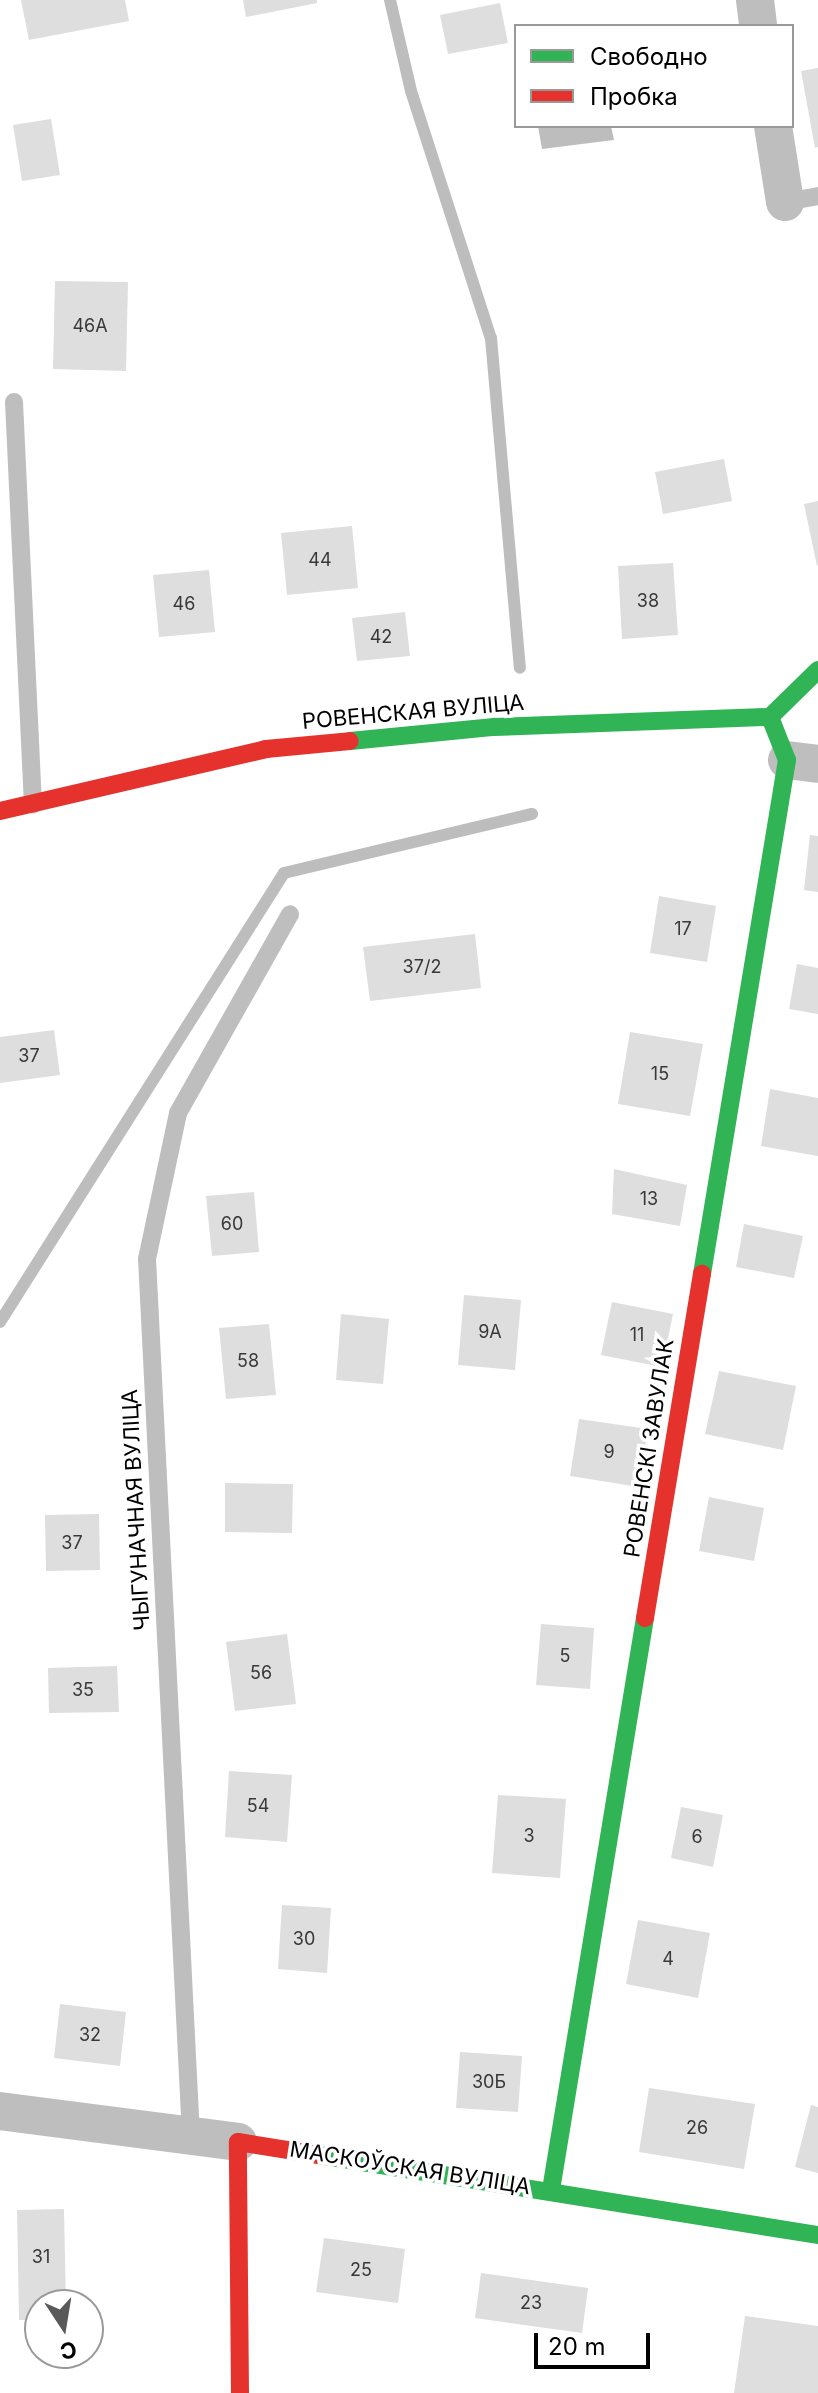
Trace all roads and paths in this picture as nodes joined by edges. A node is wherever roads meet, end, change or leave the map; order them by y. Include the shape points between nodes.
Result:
1 (755, 0) edge
2 (758, 24) edge
3 (774, 128) edge
4 (801, 199) edge
5 (14, 402) dead end
6 (818, 670) edge
7 (770, 717) junction
8 (802, 762) edge
9 (33, 805) junction
10 (0, 811) edge
11 (290, 914) dead end
12 (0, 2111) edge
13 (191, 2136) junction
14 (238, 2142) junction
15 (551, 2190) junction
16 (818, 2235) edge
17 (240, 2393) edge

1 - 2 street
3 - 4 street
5 - 9 lane
6 - 7 street
7 - 8 street, РОВЕНСКІ ЗАВУЛАК
7 - 9 street, РОВЕНСКАЯ ВУЛІЦА via 494,727 266,749
8 - 15 street, РОВЕНСКІ ЗАВУЛАК
9 - 10 street, РОВЕНСКАЯ ВУЛІЦА
11 - 13 lane, ЧЫГУНАЧНАЯ ВУЛІЦА via 178,1113 147,1259
12 - 13 street, МАСКОЎСКАЯ ВУЛІЦА
13 - 14 street, МАСКОЎСКАЯ ВУЛІЦА
14 - 15 street, МАСКОЎСКАЯ ВУЛІЦА
14 - 17 street
15 - 16 street, МАСКОЎСКАЯ ВУЛІЦА

